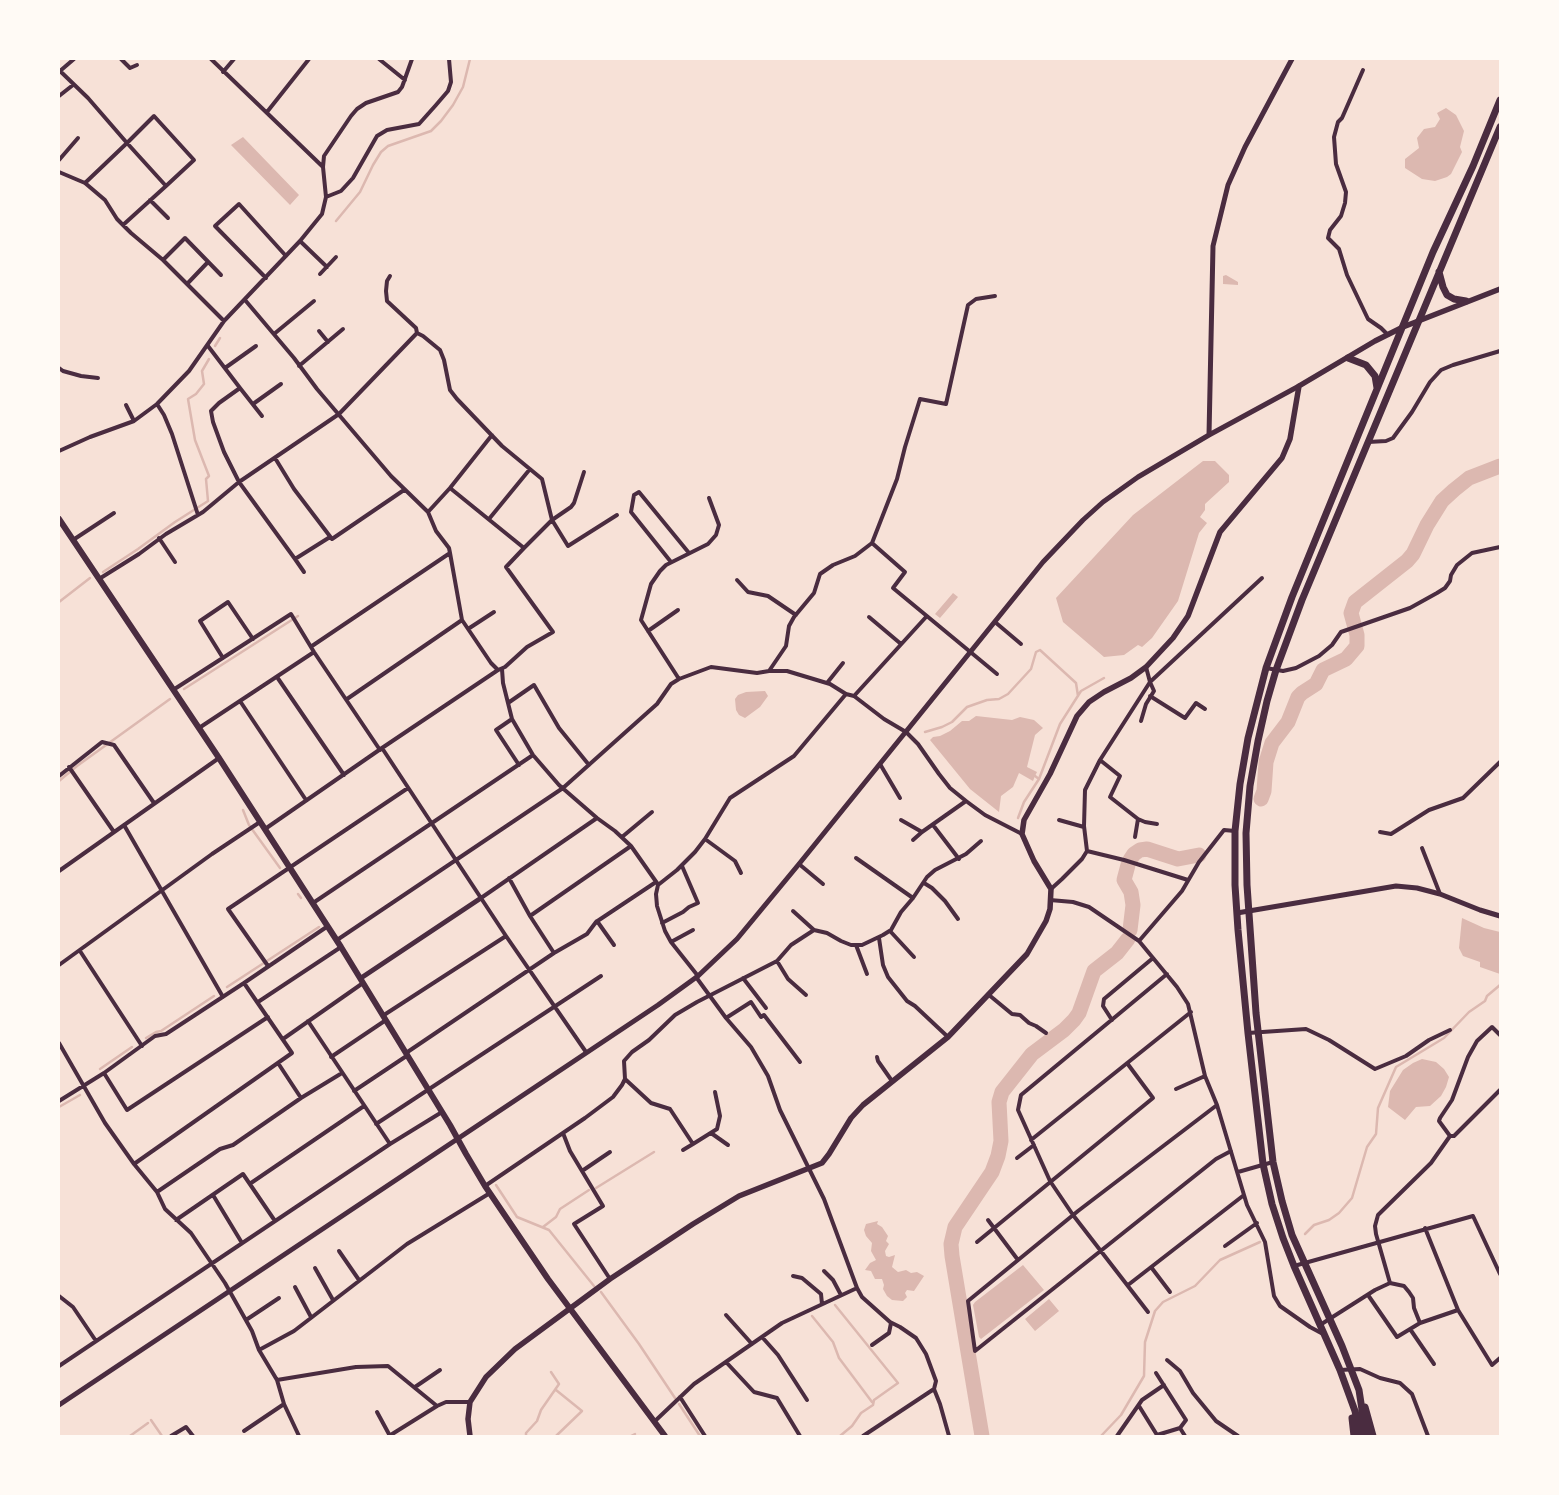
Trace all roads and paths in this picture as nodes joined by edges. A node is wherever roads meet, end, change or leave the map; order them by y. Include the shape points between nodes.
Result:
1 (74, 59) edge
2 (121, 59) edge
3 (211, 59) edge
4 (234, 59) edge
5 (309, 59) edge
6 (379, 59) edge
7 (412, 59) edge
8 (449, 59) edge
9 (1292, 59) edge
10 (137, 65) dead end
11 (1363, 70) dead end
12 (59, 71) edge
13 (223, 72) junction
14 (405, 80) junction
15 (72, 84) junction
16 (59, 96) edge
17 (1500, 100) edge
18 (266, 112) junction
19 (1500, 127) edge
20 (78, 138) dead end
21 (127, 143) junction
22 (59, 160) edge
23 (323, 167) junction
24 (59, 172) edge
25 (85, 183) junction
26 (166, 186) junction
27 (326, 197) junction
28 (150, 200) junction
29 (168, 218) dead end
30 (123, 225) junction
31 (300, 240) junction
32 (286, 256) junction
33 (336, 257) dead end
34 (162, 260) junction
35 (208, 262) junction
36 (327, 267) junction
37 (1439, 272) junction
38 (320, 274) dead end
39 (221, 276) dead end
40 (390, 276) dead end
41 (266, 278) junction
42 (187, 284) junction
43 (1500, 289) edge
44 (995, 296) dead end
45 (245, 300) junction
46 (314, 301) dead end
47 (1466, 301) junction
48 (1419, 320) junction
49 (224, 321) junction
50 (1403, 327) junction
51 (343, 329) dead end
52 (319, 331) dead end
53 (417, 333) junction
54 (274, 334) junction
55 (1388, 334) junction
56 (328, 342) junction
57 (208, 346) junction
58 (256, 346) dead end
59 (1500, 351) edge
60 (1348, 358) junction
61 (299, 366) junction
62 (59, 368) edge
63 (225, 368) junction
64 (98, 378) dead end
65 (281, 384) dead end
66 (1299, 386) junction
67 (240, 388) junction
68 (1377, 388) junction
69 (157, 404) junction
70 (253, 404) junction
71 (126, 405) dead end
72 (338, 414) junction
73 (262, 416) dead end
74 (134, 421) junction
75 (492, 435) junction
76 (1210, 435) junction
77 (1368, 442) junction
78 (59, 451) edge
79 (274, 458) junction
80 (530, 469) junction
81 (584, 472) dead end
82 (239, 482) junction
83 (450, 488) junction
84 (404, 490) junction
85 (709, 498) dead end
86 (428, 512) junction
87 (114, 513) dead end
88 (198, 515) junction
89 (617, 515) dead end
90 (59, 519) edge
91 (488, 519) junction
92 (552, 520) junction
93 (330, 537) junction
94 (159, 538) junction
95 (73, 540) junction
96 (872, 544) junction
97 (1500, 547) edge
98 (524, 548) junction
99 (689, 553) junction
100 (450, 554) junction
101 (295, 559) junction
102 (175, 562) dead end
103 (671, 562) junction
104 (304, 572) dead end
105 (99, 578) junction
106 (1262, 578) dead end
107 (737, 580) dead end
108 (678, 610) dead end
109 (494, 612) dead end
110 (796, 615) junction
111 (926, 616) junction
112 (869, 617) dead end
113 (462, 620) junction
114 (995, 622) junction
115 (468, 629) junction
116 (648, 632) junction
117 (253, 639) junction
118 (901, 644) junction
119 (1022, 644) dead end
120 (312, 646) junction
121 (314, 652) junction
122 (970, 653) junction
123 (224, 658) junction
124 (843, 663) dead end
125 (1146, 667) junction
126 (1266, 668) junction
127 (500, 669) junction
128 (1276, 670) junction
129 (769, 671) junction
130 (997, 674) dead end
131 (277, 677) junction
132 (679, 679) junction
133 (1150, 682) junction
134 (827, 683) junction
135 (173, 690) junction
136 (846, 694) junction
137 (854, 696) junction
138 (1150, 696) junction
139 (347, 699) junction
140 (240, 701) junction
141 (508, 703) junction
142 (1205, 709) dead end
143 (512, 719) junction
144 (1141, 721) dead end
145 (198, 728) junction
146 (906, 732) junction
147 (381, 749) junction
148 (533, 755) junction
149 (219, 758) junction
150 (1100, 760) junction
151 (1500, 762) edge
152 (880, 764) junction
153 (519, 765) junction
154 (589, 765) junction
155 (69, 767) junction
156 (344, 775) junction
157 (59, 776) edge
158 (408, 788) junction
159 (563, 788) junction
160 (900, 798) dead end
161 (306, 800) junction
162 (966, 801) junction
163 (154, 803) junction
164 (652, 812) dead end
165 (596, 818) junction
166 (1138, 818) junction
167 (901, 820) dead end
168 (1059, 820) dead end
169 (260, 822) junction
170 (432, 824) junction
171 (1157, 824) dead end
172 (124, 825) junction
173 (933, 825) junction
174 (1084, 827) junction
175 (264, 829) junction
176 (1235, 831) junction
177 (114, 832) junction
178 (922, 832) junction
179 (1380, 832) dead end
180 (1022, 834) junction
181 (622, 837) junction
182 (1135, 837) dead end
183 (705, 839) junction
184 (914, 840) dead end
185 (981, 841) dead end
186 (631, 846) junction
187 (1422, 848) dead end
188 (1087, 851) junction
189 (856, 858) dead end
190 (958, 859) junction
191 (456, 860) junction
192 (799, 864) junction
193 (289, 866) junction
194 (682, 866) junction
195 (732, 871) dead end
196 (59, 872) edge
197 (509, 878) junction
198 (1188, 880) junction
199 (657, 883) junction
200 (924, 883) junction
201 (823, 884) dead end
202 (1051, 888) junction
203 (161, 892) junction
204 (1440, 894) junction
205 (480, 898) junction
206 (913, 898) junction
207 (1050, 900) junction
208 (313, 903) junction
209 (1250, 910) junction
210 (793, 911) dead end
211 (1237, 913) junction
212 (530, 916) junction
213 (1500, 916) edge
214 (958, 919) dead end
215 (597, 921) junction
216 (662, 923) junction
217 (328, 926) junction
218 (693, 930) dead end
219 (814, 930) junction
220 (890, 931) junction
221 (506, 936) junction
222 (879, 938) junction
223 (337, 940) junction
224 (1139, 941) junction
225 (671, 942) junction
226 (614, 945) dead end
227 (856, 945) junction
228 (342, 947) junction
229 (80, 951) junction
230 (554, 953) junction
231 (914, 957) dead end
232 (1153, 958) junction
233 (777, 961) junction
234 (59, 965) edge
235 (268, 966) junction
236 (530, 970) junction
237 (867, 974) dead end
238 (1167, 974) junction
239 (601, 976) dead end
240 (697, 977) junction
241 (743, 978) junction
242 (362, 981) junction
243 (244, 983) junction
244 (989, 995) junction
245 (708, 996) junction
246 (806, 996) dead end
247 (223, 997) junction
248 (258, 1002) junction
249 (556, 1007) junction
250 (766, 1008) dead end
251 (1191, 1012) junction
252 (268, 1018) junction
253 (385, 1018) junction
254 (726, 1018) junction
255 (1112, 1020) junction
256 (308, 1021) junction
257 (1450, 1030) dead end
258 (1258, 1032) junction
259 (1046, 1033) dead end
260 (1248, 1033) junction
261 (1500, 1035) edge
262 (948, 1038) junction
263 (283, 1039) junction
264 (59, 1043) edge
265 (142, 1046) junction
266 (586, 1052) junction
267 (407, 1054) junction
268 (331, 1057) junction
269 (878, 1057) dead end
270 (800, 1062) dead end
271 (278, 1063) junction
272 (1128, 1063) junction
273 (104, 1073) junction
274 (342, 1073) junction
275 (1205, 1076) junction
276 (625, 1079) junction
277 (892, 1081) junction
278 (84, 1085) junction
279 (1176, 1089) dead end
280 (1500, 1090) edge
281 (354, 1091) junction
282 (429, 1091) junction
283 (715, 1092) dead end
284 (300, 1098) junction
285 (59, 1101) edge
286 (1217, 1105) junction
287 (364, 1106) junction
288 (442, 1112) junction
289 (376, 1124) junction
290 (563, 1133) junction
291 (711, 1133) junction
292 (1450, 1136) junction
293 (457, 1139) junction
294 (1031, 1140) junction
295 (390, 1144) junction
296 (693, 1144) junction
297 (728, 1145) dead end
298 (1034, 1145) junction
299 (683, 1150) dead end
300 (1231, 1151) junction
301 (610, 1152) dead end
302 (1017, 1158) dead end
303 (1273, 1162) junction
304 (134, 1164) junction
305 (1263, 1164) junction
306 (809, 1169) junction
307 (582, 1171) junction
308 (1238, 1172) junction
309 (1050, 1181) junction
310 (250, 1183) junction
311 (485, 1186) junction
312 (157, 1192) junction
313 (490, 1193) junction
314 (213, 1195) junction
315 (1244, 1195) junction
316 (1073, 1215) junction
317 (176, 1220) junction
318 (988, 1220) dead end
319 (275, 1221) junction
320 (1256, 1223) junction
321 (1425, 1228) junction
322 (993, 1229) junction
323 (977, 1242) dead end
324 (1378, 1242) junction
325 (242, 1243) junction
326 (1225, 1246) dead end
327 (1101, 1250) junction
328 (339, 1251) dead end
329 (1018, 1260) junction
330 (1304, 1263) junction
331 (212, 1265) junction
332 (1294, 1266) junction
333 (1151, 1267) junction
334 (315, 1268) dead end
335 (824, 1271) dead end
336 (1500, 1274) edge
337 (793, 1276) dead end
338 (610, 1279) junction
339 (359, 1280) junction
340 (1390, 1283) junction
341 (1128, 1285) junction
342 (295, 1287) dead end
343 (857, 1288) junction
344 (230, 1290) junction
345 (1170, 1292) dead end
346 (840, 1295) junction
347 (1368, 1295) junction
348 (59, 1296) edge
349 (279, 1298) dead end
350 (333, 1300) junction
351 (822, 1304) junction
352 (570, 1308) junction
353 (1458, 1310) junction
354 (1148, 1312) dead end
355 (726, 1315) dead end
356 (311, 1317) junction
357 (246, 1320) junction
358 (1330, 1320) junction
359 (891, 1323) junction
360 (1420, 1323) junction
361 (1320, 1325) junction
362 (1410, 1329) junction
363 (1325, 1335) junction
364 (762, 1337) junction
365 (96, 1341) junction
366 (752, 1344) junction
367 (872, 1345) dead end
368 (259, 1350) junction
369 (1500, 1358) edge
370 (1167, 1360) dead end
371 (726, 1362) junction
372 (1434, 1364) dead end
373 (59, 1366) edge
374 (1351, 1369) junction
375 (440, 1370) dead end
376 (1340, 1370) junction
377 (1156, 1373) dead end
378 (277, 1380) junction
379 (1164, 1386) junction
380 (415, 1387) junction
381 (934, 1388) junction
382 (1359, 1390) junction
383 (1348, 1393) junction
384 (680, 1397) junction
385 (808, 1400) dead end
386 (470, 1402) junction
387 (284, 1404) junction
388 (59, 1405) edge
389 (437, 1406) junction
390 (1139, 1406) junction
391 (377, 1412) dead end
392 (653, 1422) junction
393 (1180, 1428) junction
394 (244, 1430) dead end
395 (171, 1436) edge
396 (193, 1436) edge
397 (299, 1436) edge
398 (389, 1436) edge
399 (470, 1436) edge
400 (665, 1436) edge
401 (706, 1436) edge
402 (800, 1436) edge
403 (863, 1436) edge
404 (949, 1436) edge
405 (1118, 1436) edge
406 (1186, 1436) edge
407 (1238, 1436) edge
408 (1354, 1436) edge
409 (1360, 1436) edge
410 (1366, 1436) edge
411 (1373, 1436) edge
412 (1428, 1436) edge

1 - 12 street
2 - 10 street via 130,68
3 - 13 street
4 - 13 street
5 - 18 street
6 - 14 street
7 - 14 street
8 - 27 street via 451,82 436,105 419,124 387,130 377,136 353,178 341,192
9 - 76 street via 1228,185 1213,246
11 - 55 street via 1334,137 1336,164 1346,192 1340,216 1328,238 1339,250 1368,319
12 - 15 street
13 - 18 street
14 - 23 street via 398,92 357,109 324,156
15 - 16 street
15 - 21 street
17 - 50 highway
18 - 23 street
19 - 37 highway
20 - 22 street
21 - 25 street
21 - 26 street
21 - 26 street via 154,116 194,160
23 - 27 street
24 - 25 street
25 - 30 street via 105,200
26 - 28 street
27 - 31 street via 322,214
28 - 29 street
28 - 30 street
30 - 34 street
31 - 32 street
31 - 36 street
32 - 41 street
32 - 41 street via 239,204 215,226
33 - 36 street
34 - 35 street via 185,238
34 - 42 street
35 - 39 street
35 - 42 street
36 - 38 street
37 - 47 highway via 1447,295
37 - 48 highway
40 - 53 street via 387,301 416,328
41 - 45 street
42 - 49 street
43 - 47 main road
44 - 96 street via 976,299 968,305 946,404 920,399 897,479
45 - 49 street
45 - 54 street
46 - 54 street
47 - 48 main road
48 - 50 main road
48 - 77 highway
49 - 57 street
50 - 55 main road
50 - 68 highway
51 - 56 street
52 - 56 street
53 - 72 street
53 - 75 street via 440,350 450,390
54 - 61 street
55 - 60 main road
56 - 61 street
57 - 63 street
57 - 69 street
58 - 63 street
59 - 77 street via 1441,370 1392,438
60 - 66 main road
60 - 68 highway via 1366,365 1375,376
61 - 72 street
62 - 64 street
63 - 67 street
65 - 70 street
66 - 76 street
66 - 125 main road via 1290,439 1283,455 1220,532 1188,616
67 - 70 street
67 - 82 street via 211,411 224,452
68 - 126 highway
69 - 74 street
69 - 88 street via 172,434
70 - 73 street
71 - 74 street
72 - 79 street
72 - 84 street
74 - 78 street
75 - 80 street
75 - 83 street
76 - 114 street via 1138,477 1103,502 1043,562
77 - 128 highway
79 - 82 street
79 - 93 street
80 - 91 street
80 - 92 street via 542,479
81 - 92 street via 574,503
82 - 88 street
82 - 101 street
83 - 86 street
83 - 91 street
84 - 86 street
84 - 93 street via 332,539
85 - 99 street via 718,525 716,535 708,544
86 - 100 street
87 - 95 street
88 - 94 street
89 - 92 street via 568,546
90 - 95 main road
91 - 98 street
92 - 98 street
93 - 101 street
94 - 102 street
94 - 105 street
95 - 105 main road
96 - 110 street via 856,556 824,570 814,593
96 - 111 street via 905,572 893,588
97 - 128 street via 1478,551 1464,559 1456,565 1445,588 1410,608 1341,632 1332,646 1319,656 1296,668
98 - 127 street via 506,567 553,632 527,647
99 - 103 street
99 - 103 street via 639,492 634,496 631,512
100 - 113 street
100 - 120 street
101 - 104 street
103 - 116 street via 651,584 641,620
105 - 135 main road
106 - 133 street
107 - 110 street via 748,592 768,596
108 - 116 street
109 - 115 street
110 - 129 street via 789,626 786,646
111 - 118 street
111 - 122 street
112 - 118 street
113 - 115 street
113 - 139 street
114 - 119 street
114 - 122 street
115 - 127 street via 491,663
116 - 132 street
117 - 120 street via 291,614
117 - 123 street
117 - 123 street via 228,602 200,621
118 - 137 street
120 - 121 street
121 - 131 street
121 - 139 street
122 - 130 street
122 - 146 street
123 - 135 street
124 - 134 street
125 - 133 street
125 - 180 main road via 1089,702 1077,716 1024,820
126 - 128 street
126 - 176 highway via 1248,738
127 - 141 street
127 - 147 street
128 - 209 highway via 1250,786 1246,833
129 - 132 street via 757,673 711,667
129 - 134 street via 787,671
131 - 140 street
131 - 156 street
132 - 154 street via 671,684 657,704
133 - 138 street via 1154,691
133 - 150 street
134 - 136 street
135 - 145 main road
136 - 137 street
136 - 183 street via 794,756 730,798
137 - 146 street
138 - 142 street via 1185,718 1196,703
138 - 144 street
139 - 147 street
140 - 145 street
140 - 161 street
141 - 143 street
141 - 154 street via 534,685 559,728
143 - 148 street
143 - 153 street via 496,730
145 - 149 main road
146 - 152 street
146 - 162 street via 950,788
147 - 156 street
147 - 158 street
148 - 153 street
148 - 159 street
149 - 163 street
149 - 169 main road
150 - 166 street via 1120,776 1110,797
150 - 174 street via 1085,790
151 - 179 street via 1463,798 1429,810 1391,834
152 - 160 street
152 - 192 street
153 - 170 street
154 - 159 street
155 - 157 street
155 - 163 street via 102,742 112,745
155 - 177 street
156 - 161 street
158 - 170 street
158 - 193 street
159 - 165 street
159 - 191 street
161 - 175 street
162 - 173 street
162 - 180 street
163 - 172 street
164 - 181 street
165 - 181 street
165 - 197 street
166 - 171 street
166 - 182 street
167 - 178 street
168 - 174 street
169 - 175 main road
169 - 203 street
170 - 191 street
170 - 208 street
172 - 177 street
172 - 203 street
173 - 178 street
173 - 190 street
174 - 188 street
175 - 193 main road
176 - 198 street via 1224,830
176 - 211 highway
177 - 196 street
178 - 184 street
180 - 202 main road
181 - 186 street
183 - 194 street
183 - 195 street via 735,861 740,871
185 - 190 street
186 - 199 street
186 - 212 street
187 - 204 street
188 - 198 street
188 - 202 street
189 - 206 street
190 - 200 street via 935,870
191 - 205 street
191 - 223 street
192 - 201 street
192 - 240 street via 736,939
193 - 208 main road
193 - 235 street via 228,909
194 - 199 street
194 - 216 street via 698,903
197 - 205 street
197 - 212 street
198 - 224 street
199 - 215 street
199 - 216 street via 657,906
200 - 206 street
200 - 214 street via 945,901
202 - 207 main road
203 - 229 street
203 - 247 street
204 - 209 street via 1396,886
204 - 213 street
205 - 221 street
205 - 242 street
206 - 220 street
207 - 224 street via 1089,907
207 - 244 main road via 1046,921 1027,954
208 - 217 main road
209 - 211 street
209 - 258 highway
210 - 219 street
211 - 260 highway
212 - 230 street
215 - 226 street
215 - 230 street via 587,934
216 - 225 street
217 - 223 main road
217 - 235 street
218 - 225 street
219 - 227 street
219 - 233 street via 791,945
220 - 222 street
220 - 231 street
221 - 236 street
221 - 253 street
222 - 227 street
222 - 262 street via 888,977 907,1001
223 - 228 main road
224 - 232 street
225 - 240 street
227 - 237 street
228 - 242 main road
228 - 248 street
229 - 234 street
229 - 265 street
230 - 236 street
232 - 238 street
232 - 255 street via 1104,999 1103,1006
233 - 241 street
233 - 246 street via 788,979
235 - 243 street
236 - 249 street
236 - 267 street
238 - 251 street
238 - 255 street
239 - 249 street
240 - 245 street
240 - 266 street
241 - 245 street
241 - 250 street
242 - 253 main road
242 - 256 street
243 - 247 street
243 - 248 street
244 - 259 street via 1012,1014 1020,1015
244 - 262 main road
245 - 254 street
245 - 276 street via 674,1015 632,1052 624,1061
247 - 265 street
248 - 252 street
249 - 266 street
249 - 282 street
251 - 272 street
251 - 275 street
252 - 263 street
252 - 273 street via 127,1110
253 - 267 main road
253 - 268 street
254 - 270 street via 751,1002
254 - 306 street via 751,1047 768,1076 780,1110
255 - 294 street via 1021,1095 1018,1110
256 - 263 street
256 - 268 street
257 - 258 street via 1406,1056 1375,1069 1306,1029
258 - 260 street
258 - 303 highway
260 - 305 highway
261 - 292 street via 1492,1027 1477,1040 1468,1057 1452,1100 1439,1121
262 - 277 main road
263 - 271 street via 292,1053
264 - 278 street
265 - 273 street
266 - 293 street
267 - 281 street
267 - 282 main road
268 - 274 street
269 - 277 street
271 - 284 street
271 - 304 street
272 - 294 street
272 - 309 street via 1154,1098
273 - 278 street
274 - 281 street
274 - 284 street
275 - 279 street
275 - 286 street
276 - 290 street via 613,1096
276 - 296 street via 651,1103 670,1109
277 - 306 main road via 851,1118 822,1163
278 - 285 street
278 - 304 street via 105,1123
280 - 292 street via 1454,1136
281 - 287 street
282 - 288 main road
282 - 289 street
283 - 291 street via 720,1116 717,1129
284 - 312 street
286 - 300 street
286 - 316 street
287 - 289 street
287 - 310 street
288 - 293 main road
288 - 295 street
289 - 295 street
290 - 307 street
290 - 311 street
291 - 296 street
291 - 297 street
292 - 324 street via 1431,1163 1378,1216 1375,1226
293 - 311 main road
293 - 344 street
294 - 298 street
295 - 319 street
296 - 299 street
298 - 302 street
298 - 309 street
300 - 308 street
300 - 327 street via 1216,1159
301 - 307 street
303 - 305 street
303 - 330 highway via 1284,1210
304 - 312 street
305 - 308 street
305 - 332 highway via 1272,1204
306 - 338 main road via 739,1196
306 - 343 street
307 - 338 street via 603,1206 574,1224
308 - 315 street
309 - 316 street
309 - 322 street
310 - 314 street via 243,1174
310 - 319 street
311 - 313 main road
312 - 317 street via 165,1209
313 - 339 street via 407,1244
313 - 352 main road
314 - 317 street
314 - 325 street
315 - 320 street
315 - 333 street
316 - 327 street
316 - 329 street
317 - 331 street via 191,1234
318 - 322 street
319 - 325 street
320 - 326 street
320 - 363 street via 1267,1249 1276,1300 1280,1306
321 - 324 street
321 - 336 street via 1473,1216
321 - 353 street
322 - 323 street
322 - 329 street
324 - 330 street
324 - 340 street
325 - 331 street
327 - 329 street via 975,1351 968,1302
327 - 341 street
328 - 339 street
330 - 332 street
330 - 358 highway
331 - 344 street
331 - 365 street
332 - 361 highway
333 - 341 street
333 - 345 street
334 - 350 street
335 - 346 street
337 - 351 street via 802,1278 822,1294
338 - 352 main road
339 - 350 street
340 - 347 street
340 - 360 street via 1404,1286 1409,1292
341 - 354 street
342 - 356 street
343 - 346 street
343 - 359 street via 862,1297
344 - 357 street
344 - 388 street
346 - 351 street
347 - 358 street
347 - 362 street via 1397,1337
348 - 365 street via 73,1307
349 - 357 street
350 - 356 street
351 - 364 street via 782,1323
352 - 386 main road via 500,1362
352 - 392 main road
353 - 360 street
353 - 369 street via 1492,1365
355 - 366 street
356 - 368 street via 294,1331
357 - 368 street
358 - 361 street
358 - 374 highway
359 - 367 street via 889,1333
359 - 381 street via 916,1338 936,1381
360 - 362 street
361 - 363 highway
362 - 372 street
363 - 376 highway
364 - 366 street
364 - 385 street
365 - 373 street
366 - 371 street
368 - 378 street
370 - 407 street via 1180,1371 1216,1421
371 - 384 street
371 - 402 street via 754,1392 776,1398
374 - 376 street
374 - 382 highway
374 - 412 street via 1360,1369 1400,1384 1412,1394
375 - 380 street
376 - 383 highway
377 - 379 street
378 - 380 street via 356,1367 388,1366
378 - 387 street
379 - 390 street via 1142,1400
379 - 393 street via 1186,1420
380 - 389 street
381 - 403 street
381 - 404 street
382 - 410 highway
382 - 411 highway
383 - 408 highway
383 - 409 highway
384 - 392 street
384 - 401 street
386 - 389 street via 446,1402
386 - 399 main road
387 - 394 street
387 - 397 street
389 - 398 street
390 - 393 street via 1157,1435
390 - 405 street
391 - 398 street
392 - 400 main road
393 - 406 street
395 - 396 street via 186,1427

